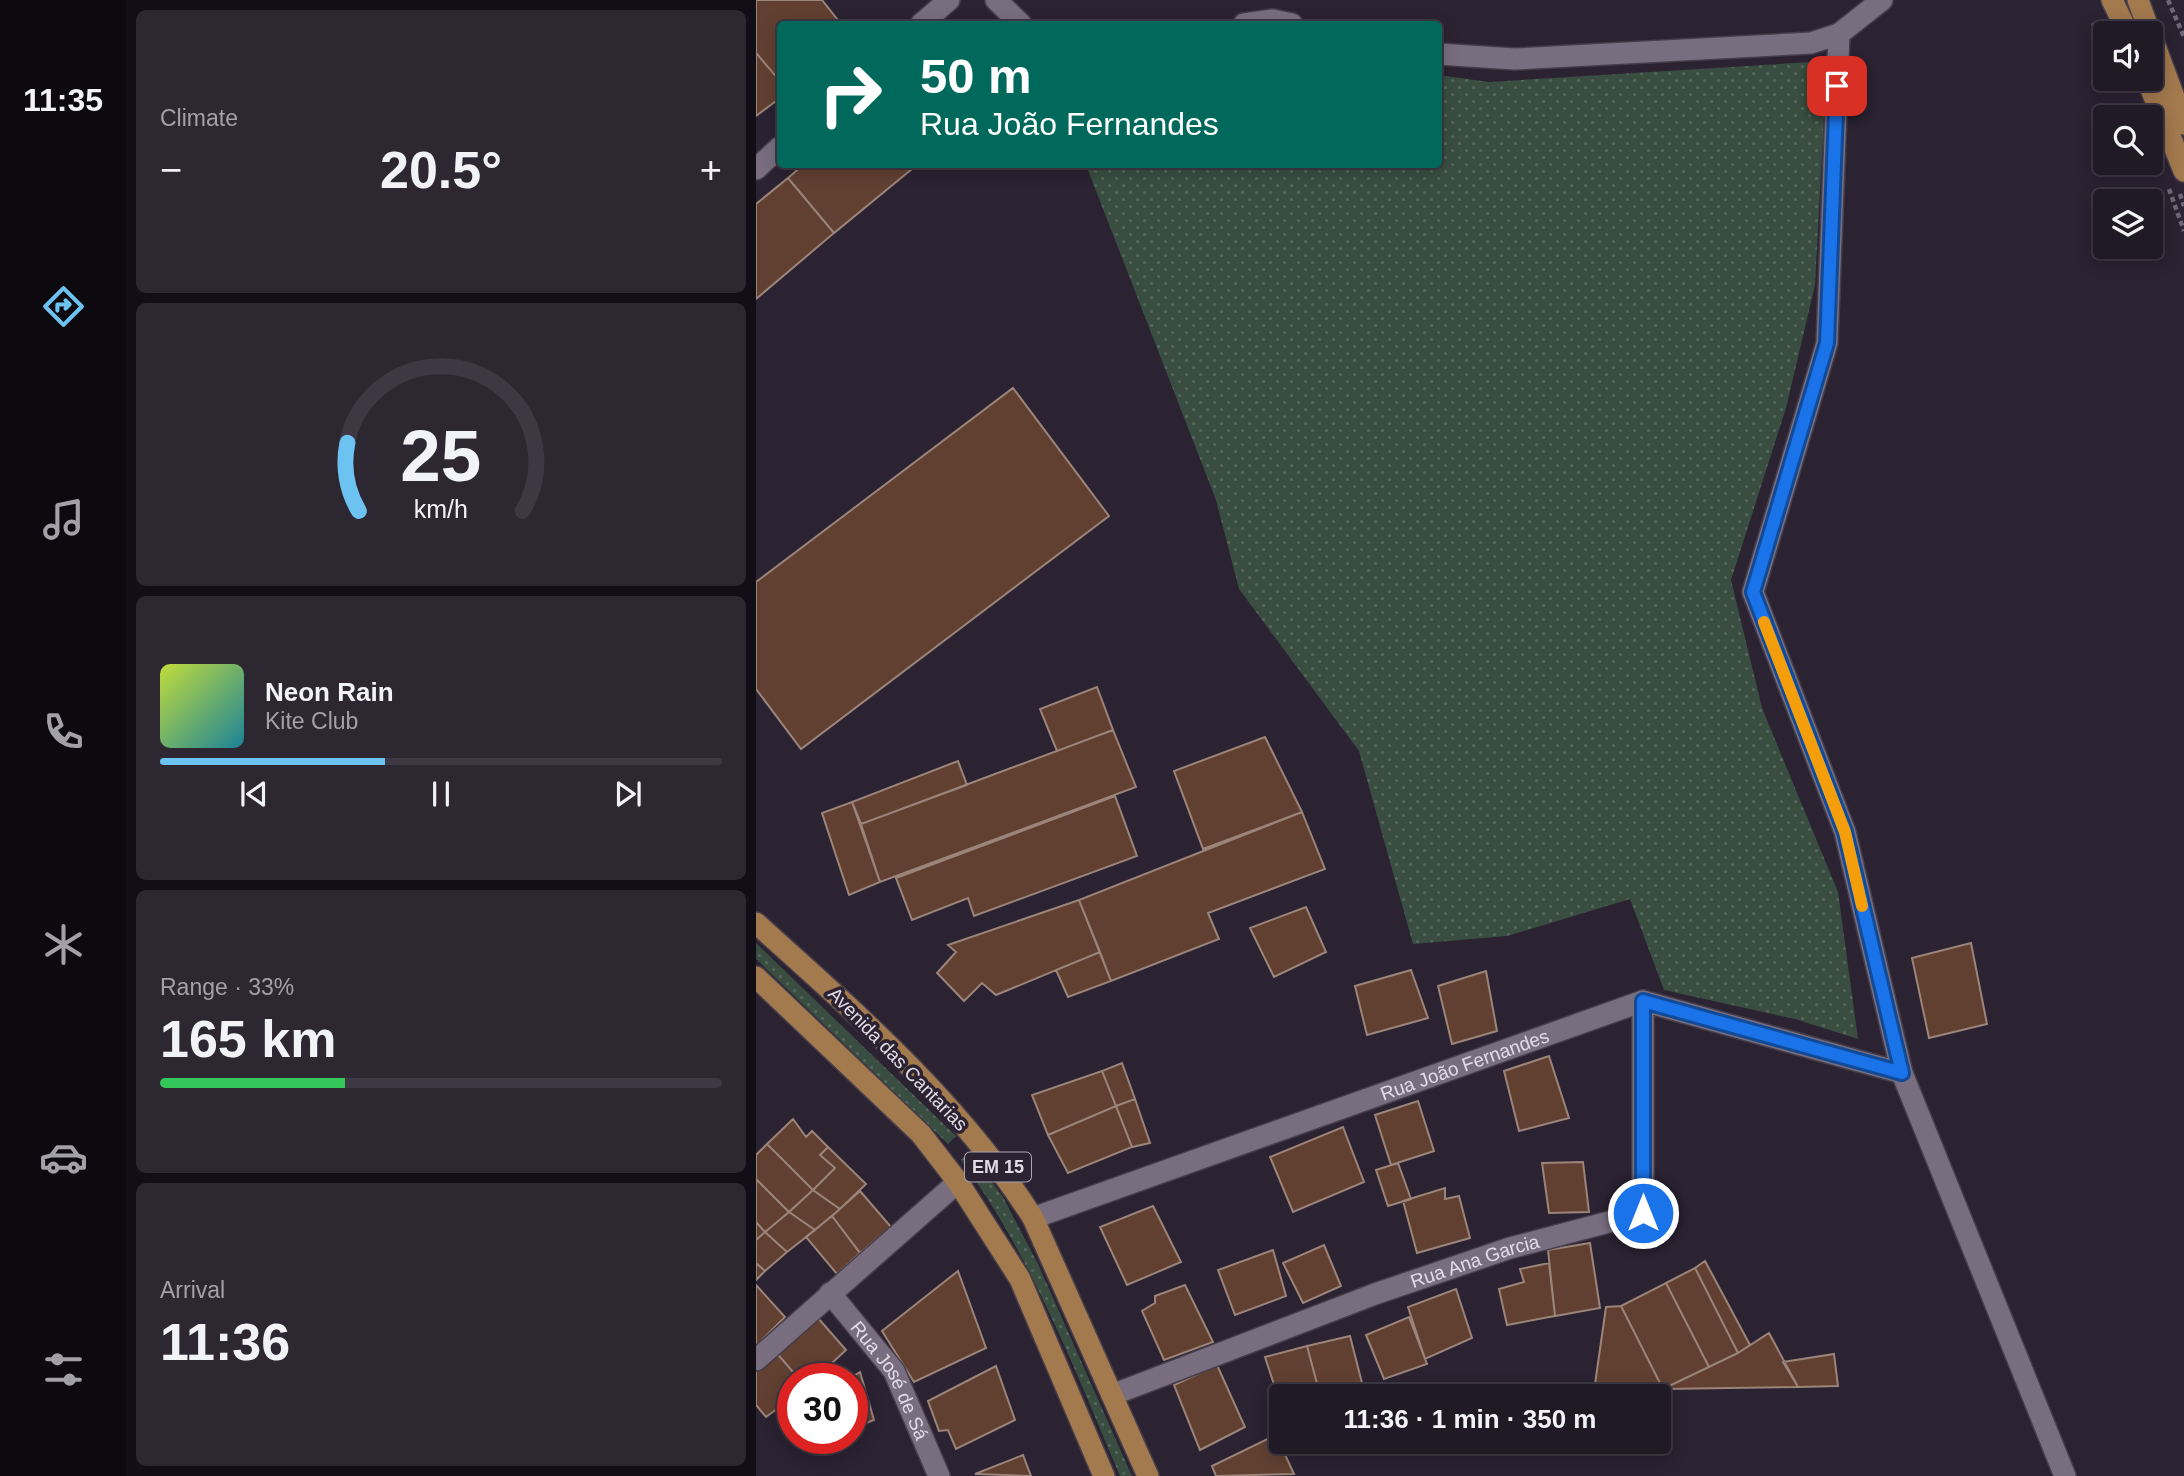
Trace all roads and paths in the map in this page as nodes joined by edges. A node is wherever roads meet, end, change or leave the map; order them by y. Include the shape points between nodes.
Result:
1 (949, 0) edge
2 (996, 0) edge
3 (1882, 0) edge
4 (2112, 0) edge
5 (2138, 0) edge
6 (2168, 0) edge
7 (924, 21) edge
8 (1018, 21) edge
9 (2122, 21) edge
10 (2145, 21) edge
11 (1839, 34) junction
12 (2184, 37) edge
13 (1442, 54) edge
14 (2163, 68) edge
15 (2152, 91) edge
16 (2184, 124) edge
17 (777, 150) edge
18 (756, 169) edge
19 (2184, 171) edge
20 (756, 923) edge
21 (756, 977) edge
22 (1643, 1001) junction
23 (1902, 1073) junction
24 (958, 1182) junction
25 (1033, 1218) junction
26 (830, 1293) junction
27 (756, 1360) edge
28 (1112, 1395) junction
29 (939, 1476) edge
30 (1104, 1476) edge
31 (1148, 1476) edge
32 (2065, 1476) edge

1 - 7 street
2 - 8 street
3 - 11 street
4 - 9 main road
5 - 10 main road
6 - 12 path
11 - 13 street via 1811,43 1515,60
11 - 23 street via 1827,343 1753,592 1845,832
14 - 16 main road
15 - 19 main road
17 - 18 street
20 - 25 main road, Avenida das Cantarias / EM 15 via 946,1102 1010,1180
21 - 24 main road, Avenida das Cantarias / EM 15 via 921,1133
22 - 23 street
22 - 25 street, Rua João Fernandes
22 - 28 street, Rua Ana Garcia via 1643,1213 1510,1248 1375,1294
23 - 32 street
24 - 26 street
24 - 30 main road, Avenida das Cantarias / EM 15 via 1020,1279
25 - 28 main road, Avenida das Cantarias / EM 15
26 - 27 street
26 - 29 street, Rua José de Sá via 894,1371
28 - 31 main road, Avenida das Cantarias / EM 15

